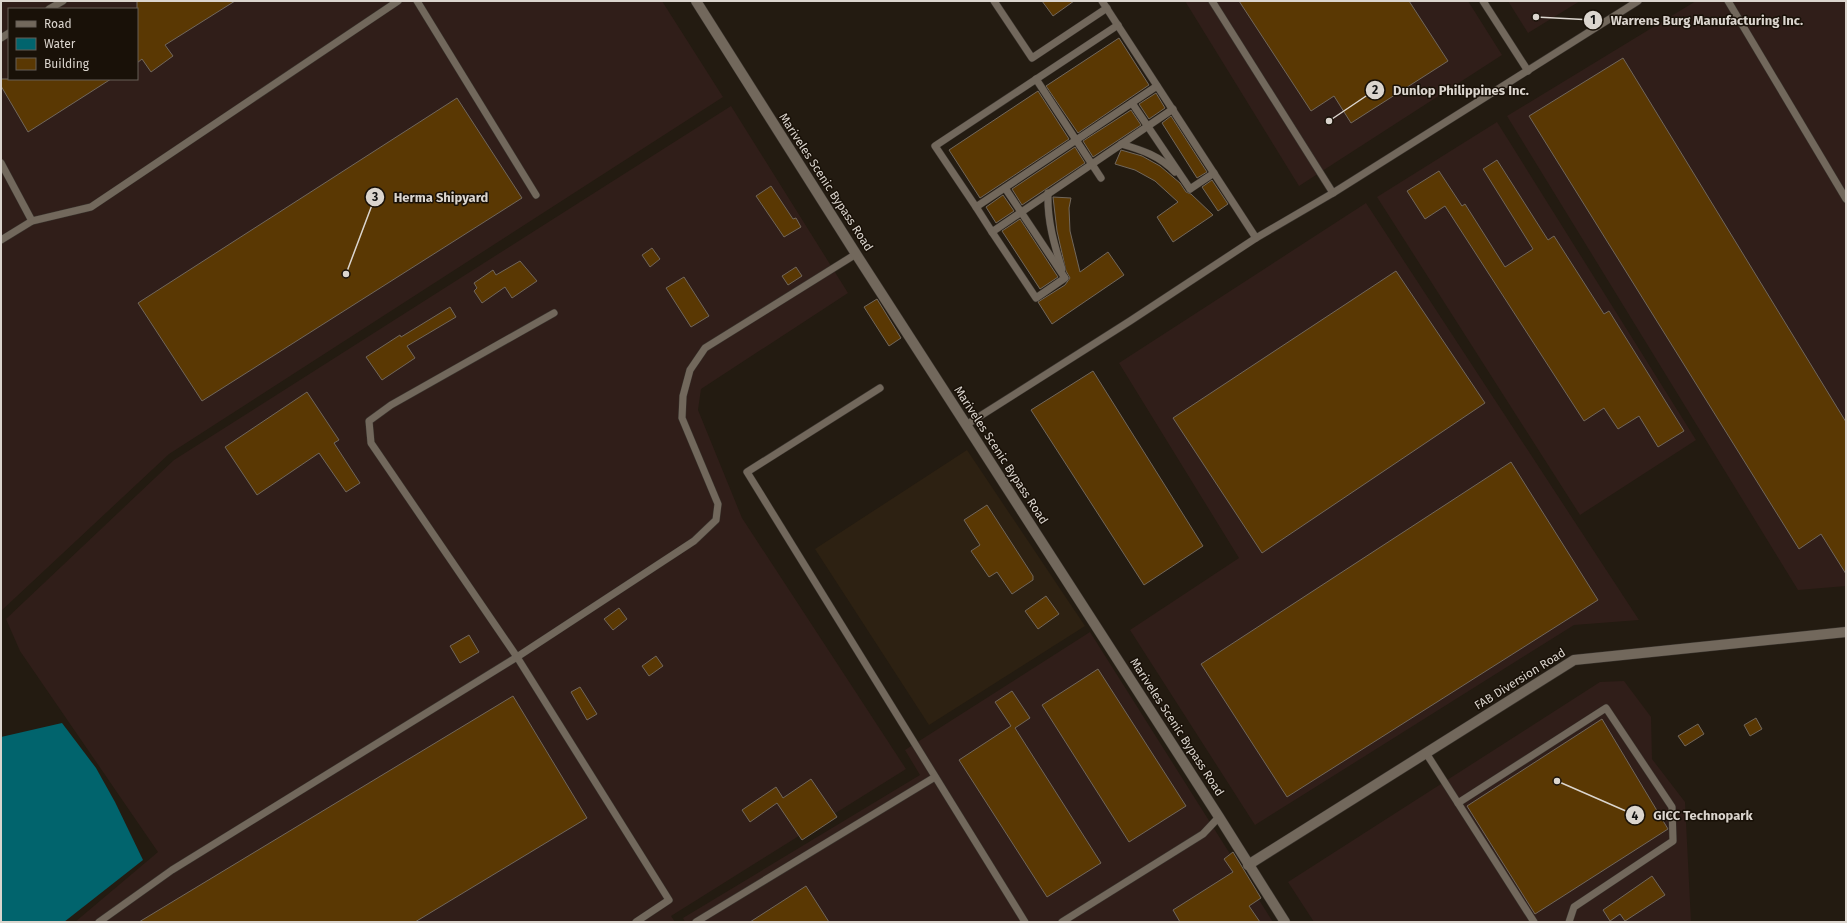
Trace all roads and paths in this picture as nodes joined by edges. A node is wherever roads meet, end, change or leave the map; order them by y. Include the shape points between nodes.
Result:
1 (63, 1) edge
2 (398, 1) edge
3 (417, 1) edge
4 (696, 1) edge
5 (994, 1) edge
6 (1102, 1) edge
7 (1212, 1) edge
8 (1483, 1) edge
9 (1638, 1) edge
10 (1728, 1) edge
11 (51, 8) edge
12 (1107, 8) junction
13 (1118, 25) junction
14 (1528, 71) junction
15 (1036, 79) junction
16 (1157, 86) junction
17 (1132, 103) junction
18 (1173, 109) junction
19 (1148, 126) junction
20 (1076, 141) junction
21 (1121, 144) junction
22 (1, 163) edge
23 (1092, 164) junction
24 (1214, 173) junction
25 (1101, 178) dead end
26 (1005, 188) junction
27 (1190, 189) junction
28 (1048, 193) junction
29 (1333, 193) junction
30 (536, 195) dead end
31 (1846, 200) edge
32 (976, 207) junction
33 (1021, 212) junction
34 (32, 221) junction
35 (992, 232) junction
36 (1256, 238) junction
37 (1, 240) edge
38 (856, 254) junction
39 (1065, 278) junction
40 (554, 313) dead end
41 (880, 388) dead end
42 (966, 425) junction
43 (1846, 632) edge
44 (517, 657) junction
45 (1426, 753) junction
46 (935, 777) junction
47 (1458, 802) junction
48 (1219, 817) junction
49 (1248, 865) junction
50 (99, 922) edge
51 (636, 922) edge
52 (696, 922) edge
53 (1025, 922) edge
54 (1062, 922) edge
55 (1285, 922) edge
56 (1534, 922) edge
57 (1569, 922) edge

1 - 11 lane
2 - 34 lane via 91,208
3 - 30 lane
4 - 38 main road, Mariveles Scenic Bypass Road
5 - 12 lane via 1032,58
6 - 12 lane
7 - 29 lane
8 - 14 lane
9 - 14 lane
10 - 31 lane
12 - 13 lane
13 - 15 lane
13 - 16 lane
14 - 29 lane
15 - 20 lane
15 - 32 lane via 935,146
16 - 17 lane
16 - 18 lane
17 - 19 lane
17 - 20 lane
18 - 19 lane
18 - 24 lane
19 - 21 lane
19 - 27 lane
20 - 23 lane
20 - 26 lane
21 - 23 lane
21 - 27 lane via 1148,152 1169,165
22 - 34 lane
23 - 25 lane
23 - 28 lane
24 - 27 lane
24 - 36 lane
26 - 32 lane
26 - 33 lane
28 - 33 lane
28 - 39 lane via 1053,240
29 - 36 lane
32 - 35 lane
33 - 35 lane
33 - 39 lane
34 - 37 lane
35 - 39 lane via 1036,298
36 - 42 lane via 1124,326
38 - 42 main road, Mariveles Scenic Bypass Road
38 - 44 lane via 705,348 690,370 683,396 682,418 718,504 716,520 694,541
40 - 44 lane via 391,405 369,421 371,443
41 - 46 lane via 747,472
42 - 48 main road, Mariveles Scenic Bypass Road
43 - 45 main road, FAB Diversion Road via 1574,660
44 - 50 lane via 172,870
44 - 51 lane via 670,900
45 - 47 lane
45 - 49 main road, FAB Diversion Road
46 - 52 lane
46 - 53 lane
47 - 56 lane
47 - 57 lane via 1606,708 1672,807 1673,841 1574,907
48 - 49 main road, Mariveles Scenic Bypass Road
48 - 54 lane via 1203,834
49 - 55 main road, Mariveles Scenic Bypass Road

